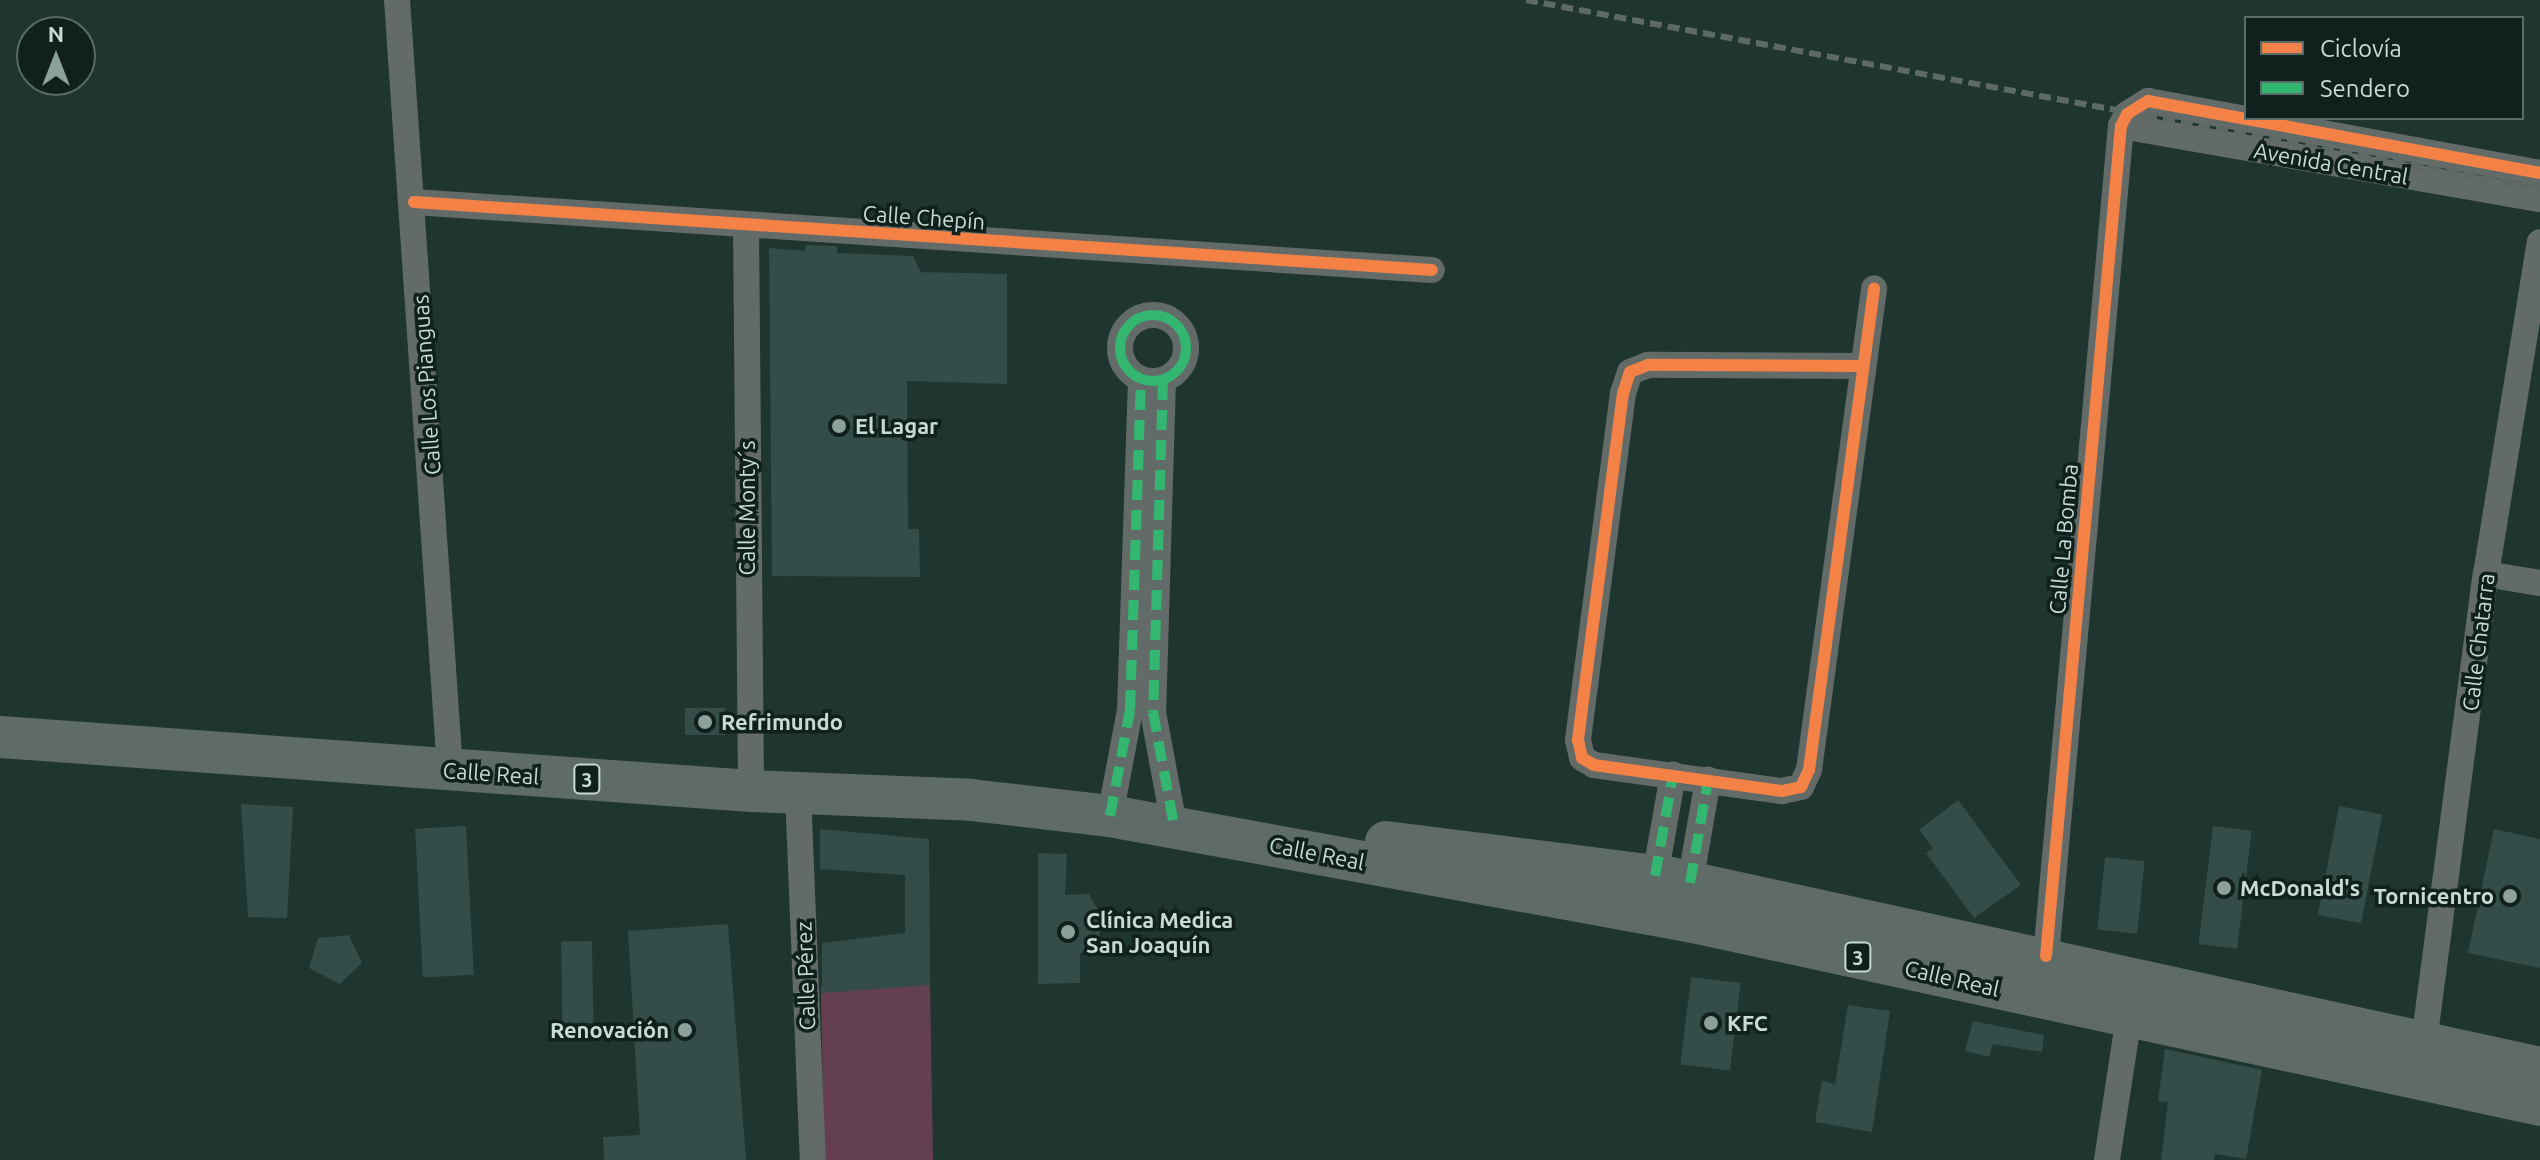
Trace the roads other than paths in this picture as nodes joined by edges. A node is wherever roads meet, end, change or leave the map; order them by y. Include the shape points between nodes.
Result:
1 (397, 0) edge
2 (2244, 119) edge
3 (2251, 120) edge
4 (2121, 126) junction
5 (2540, 173) edge
6 (2540, 199) edge
7 (414, 202) junction
8 (746, 225) junction
9 (2540, 242) edge
10 (1432, 270) dead end
11 (1874, 288) dead end
12 (1863, 366) junction
13 (1152, 380) dead end
14 (2486, 574) junction
15 (2540, 583) edge
16 (1142, 711) junction
17 (0, 737) edge
18 (450, 770) junction
19 (1673, 775) junction
20 (1708, 780) junction
21 (751, 791) junction
22 (798, 792) junction
23 (1110, 816) junction
24 (1174, 825) junction
25 (1672, 879) junction
26 (2046, 956) junction
27 (1894, 965) junction
28 (2277, 1011) junction
29 (2129, 1017) junction
30 (2424, 1042) junction
31 (2324, 1056) junction
32 (2540, 1068) edge
33 (2540, 1093) edge
34 (2540, 1105) edge
35 (813, 1160) edge
36 (2107, 1160) edge

1 - 7 street, Calle Los Pianguas
2 - 4 street, Avenida Central via 2148,101 2127,114
3 - 5 street, Avenida Central
4 - 6 street, Avenida Central
4 - 26 street, Calle La Bomba
7 - 8 street, Calle Chepín
7 - 18 street, Calle Los Pianguas
8 - 10 street, Calle Chepín
8 - 21 street, Calle Monty´s
9 - 14 street, Calle Chatarra
11 - 12 street
12 - 19 street via 1648,365 1630,372 1578,740 1582,758 1594,765
12 - 20 street via 1809,770 1801,787 1782,791
13 - 16 street
14 - 15 street
14 - 30 street, Calle Chatarra
16 - 23 street
16 - 24 street
17 - 18 main road, Calle Real / 3
18 - 21 main road, Calle Real / 3
19 - 20 street
19 - 25 street
20 - 25 street
21 - 22 main road, Calle Real / 3
22 - 23 main road, Calle Real / 3 via 971,800
22 - 35 street, Calle Pérez
23 - 24 main road, Calle Real / 3
24 - 25 main road, Calle Real / 3 via 1449,848
24 - 27 main road, Calle Real / 3
25 - 26 main road, Calle Real / 3
26 - 27 main road via 2036,968 2021,970 1966,960
26 - 28 main road, Calle Real / 3
26 - 29 main road via 2062,980 2117,999
27 - 29 main road, Calle Real / 3
28 - 29 main road via 2236,1014 2146,1003
28 - 30 main road, Calle Real / 3
29 - 31 main road, Calle Real / 3
29 - 36 street
30 - 31 main road via 2413,1054 2367,1050
30 - 32 main road, Calle Real / 3
30 - 33 main road via 2446,1066 2518,1082
31 - 34 main road, Calle Real / 3

